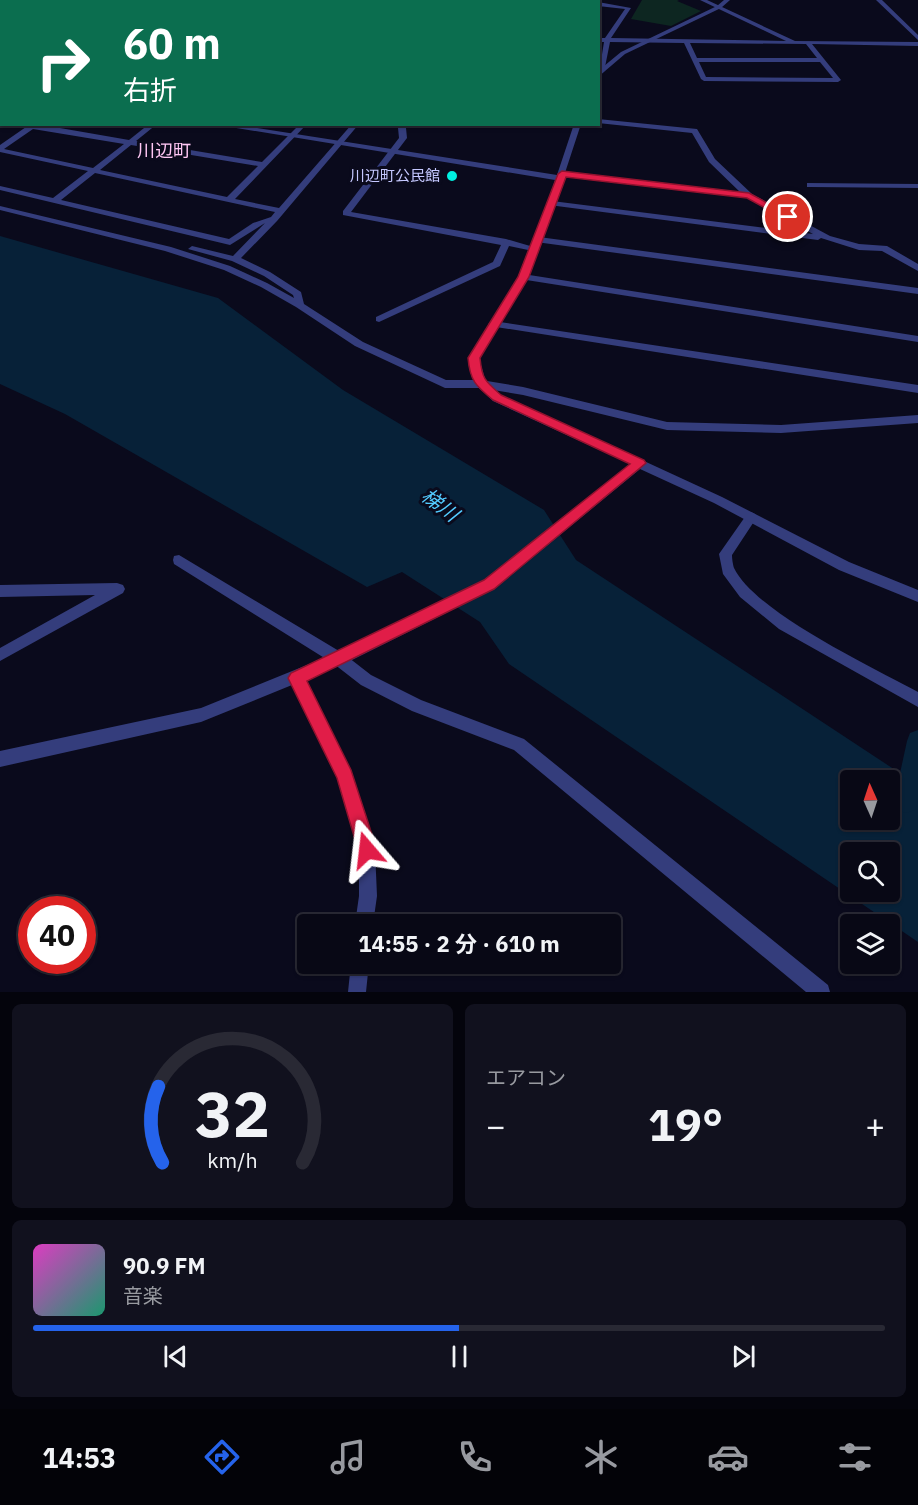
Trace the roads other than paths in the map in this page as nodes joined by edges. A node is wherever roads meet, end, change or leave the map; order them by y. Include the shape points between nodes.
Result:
1 (703, 0) edge
2 (727, 0) edge
3 (879, 0) edge
4 (600, 4) edge
5 (719, 7) junction
6 (918, 38) edge
7 (600, 40) edge
8 (607, 40) junction
9 (646, 41) junction
10 (686, 41) junction
11 (799, 44) junction
12 (809, 44) junction
13 (918, 45) edge
14 (695, 60) junction
15 (822, 60) junction
16 (600, 74) edge
17 (600, 121) edge
18 (33, 126) edge
19 (151, 126) edge
20 (228, 126) edge
21 (302, 126) edge
22 (354, 126) edge
23 (403, 126) edge
24 (577, 126) edge
25 (294, 136) junction
26 (130, 143) junction
27 (340, 143) junction
28 (0, 149) edge
29 (393, 152) junction
30 (266, 165) junction
31 (94, 171) junction
32 (561, 176) junction
33 (810, 185) dead end
34 (918, 186) edge
35 (0, 188) edge
36 (749, 196) junction
37 (56, 200) junction
38 (229, 200) junction
39 (552, 203) junction
40 (0, 208) edge
41 (277, 215) junction
42 (827, 238) junction
43 (506, 242) junction
44 (536, 244) junction
45 (168, 249) junction
46 (234, 259) junction
47 (918, 268) edge
48 (524, 277) junction
49 (918, 291) edge
50 (299, 305) junction
51 (379, 319) dead end
52 (493, 324) junction
53 (918, 339) edge
54 (481, 384) junction
55 (918, 390) edge
56 (918, 419) edge
57 (640, 463) junction
58 (751, 517) junction
59 (179, 560) dead end
60 (0, 591) edge
61 (918, 597) edge
62 (0, 655) edge
63 (339, 659) junction
64 (297, 678) junction
65 (918, 700) edge
66 (0, 759) edge
67 (365, 914) edge
68 (359, 974) edge
69 (357, 992) edge
70 (821, 992) edge

1 - 5 street
2 - 5 street
3 - 6 street
4 - 8 street via 628,8
5 - 9 street
5 - 11 street
7 - 8 street
8 - 9 street
8 - 16 street
9 - 10 street
9 - 16 street via 623,53
10 - 11 street
10 - 14 street
11 - 12 street
12 - 13 street
12 - 15 street
14 - 15 street
14 - 15 street via 705,79 838,80
17 - 36 street via 694,131 712,160
18 - 26 street
18 - 28 street
19 - 26 street
20 - 25 street
21 - 25 street
22 - 27 street
23 - 29 street via 403,138
24 - 32 street
25 - 27 street
25 - 30 street
26 - 30 street
26 - 31 street
27 - 29 street
27 - 41 street
28 - 31 street
29 - 32 street
29 - 43 street via 346,213
30 - 38 street
31 - 37 street
31 - 38 street
32 - 36 street
32 - 39 street
33 - 34 street
35 - 37 street
36 - 42 street
37 - 41 street via 230,242 261,220
38 - 41 street
39 - 42 street
39 - 44 street
40 - 45 street
41 - 46 street
42 - 47 street via 859,247 884,248
43 - 44 street
43 - 51 street via 497,264
44 - 48 street
44 - 49 street
45 - 46 street via 180,246
45 - 50 street via 227,268
46 - 50 street via 298,294
48 - 52 street
48 - 53 street
50 - 54 street via 359,344 445,384
52 - 54 street via 474,358
52 - 55 street
54 - 56 street via 523,390 667,426 781,429
54 - 57 street via 497,398
57 - 58 street
57 - 63 street via 489,585
58 - 61 street via 844,566
58 - 65 street via 725,554 728,570 745,593 784,625
59 - 63 street
60 - 62 street via 118,589
63 - 64 street
63 - 70 street via 366,680 417,706 519,744
64 - 66 street via 201,715
64 - 67 street via 345,776 367,850
68 - 69 street

